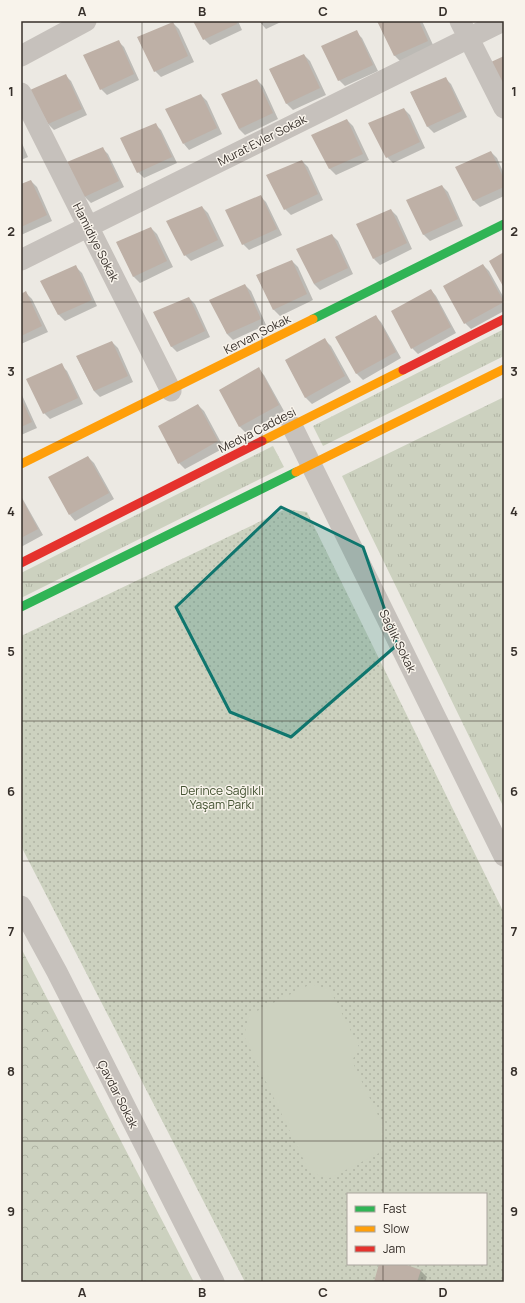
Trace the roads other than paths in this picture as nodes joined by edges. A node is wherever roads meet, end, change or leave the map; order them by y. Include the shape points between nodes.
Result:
1 (86, 21) edge
2 (503, 21) edge
3 (464, 29) edge
4 (21, 56) edge
5 (21, 93) edge
6 (504, 108) edge
7 (504, 224) edge
8 (89, 226) junction
9 (21, 260) edge
10 (504, 319) edge
11 (504, 369) edge
12 (170, 391) junction
13 (292, 426) junction
14 (21, 464) edge
15 (311, 464) junction
16 (21, 563) edge
17 (21, 607) edge
18 (504, 856) edge
19 (21, 906) edge
20 (214, 1282) edge

1 - 4 street
2 - 3 street, Murat Evler Sokak
3 - 6 street
3 - 8 street, Murat Evler Sokak
5 - 8 street, Hamidiye Sokak
7 - 12 main road, Kervan Sokak
8 - 9 street, Murat Evler Sokak
8 - 12 street, Hamidiye Sokak
10 - 13 main road, Medya Caddesi
11 - 15 main road
12 - 14 main road, Kervan Sokak
13 - 15 street, Sağlık Sokak
13 - 16 main road, Medya Caddesi
15 - 17 main road
15 - 18 street, Sağlık Sokak
19 - 20 street, Çavdar Sokak

